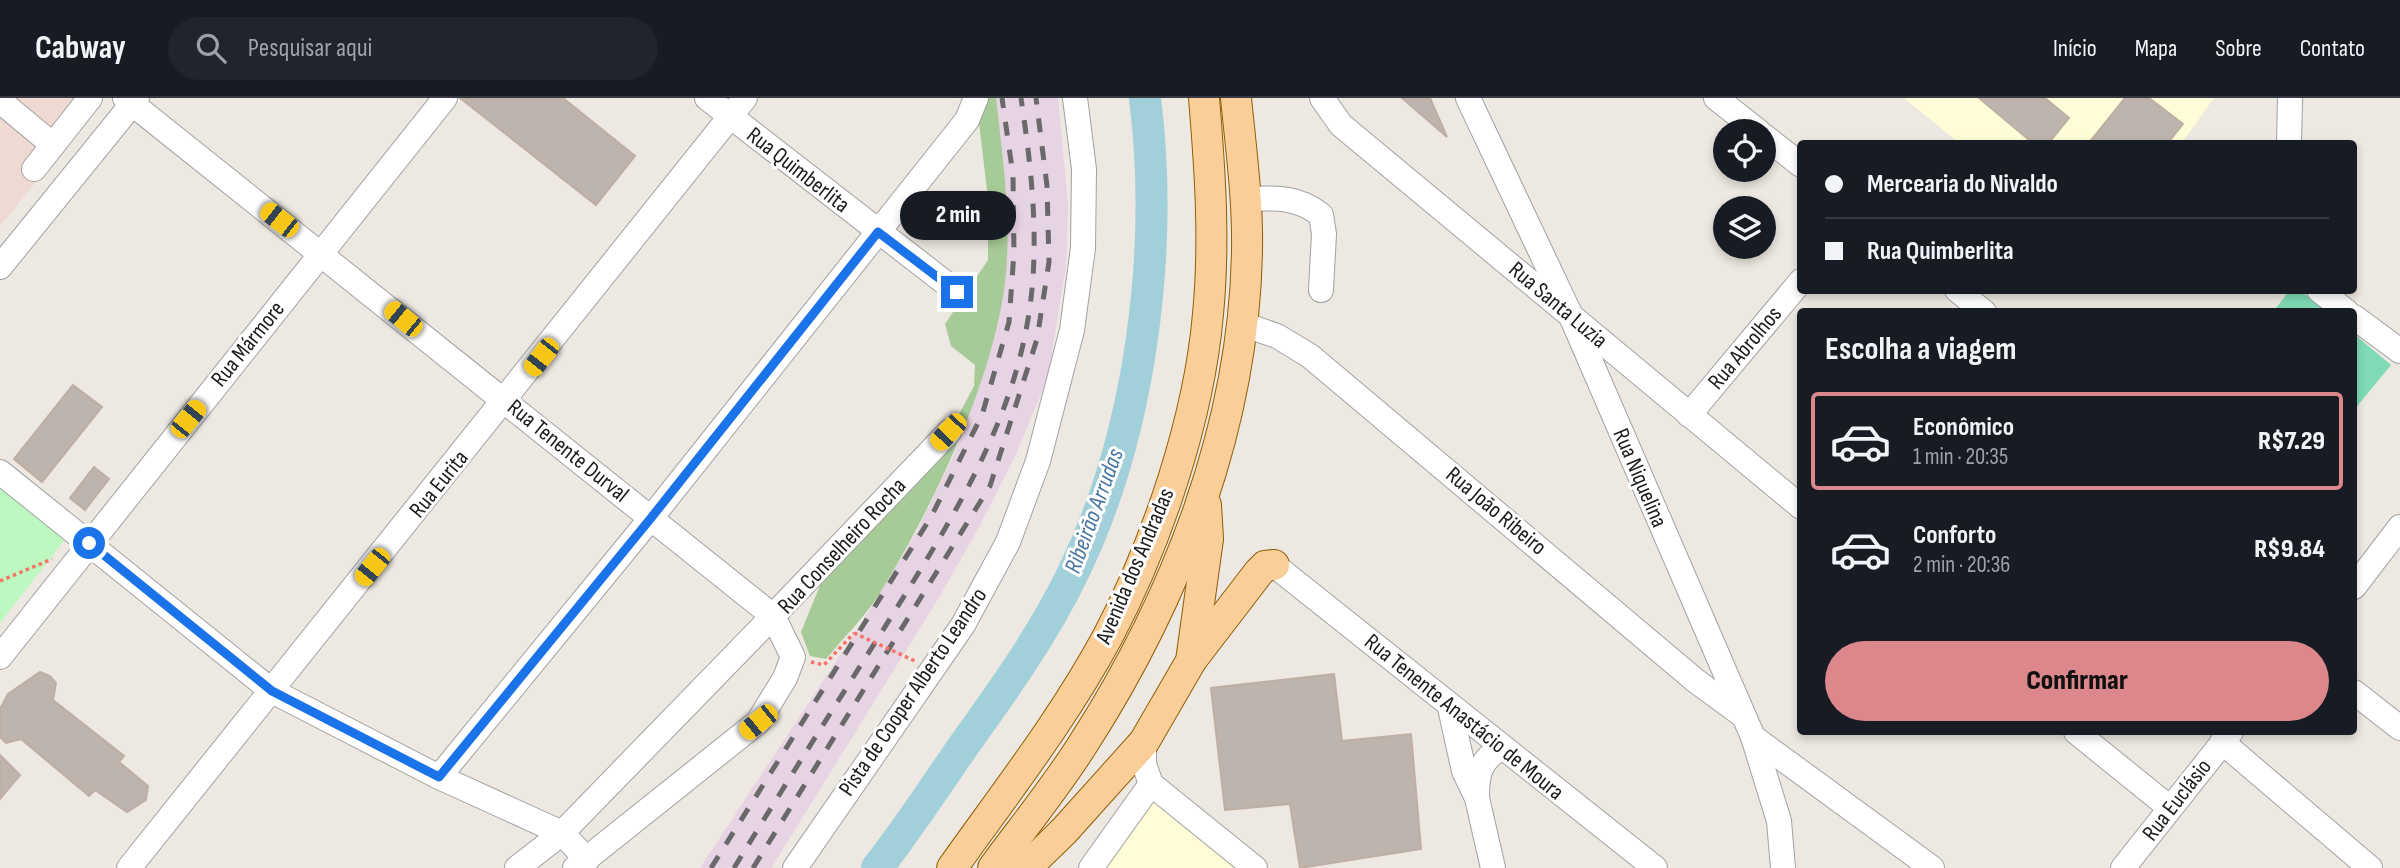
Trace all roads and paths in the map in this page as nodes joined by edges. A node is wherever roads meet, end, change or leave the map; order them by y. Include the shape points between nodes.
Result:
1 (90, 98) edge
2 (445, 98) edge
3 (707, 98) edge
4 (976, 98) edge
5 (1075, 98) edge
6 (1204, 98) edge
7 (1236, 98) edge
8 (1322, 98) edge
9 (1468, 98) edge
10 (1716, 98) edge
11 (2290, 98) edge
12 (131, 100) edge
13 (0, 101) edge
14 (738, 108) edge
15 (1743, 119) edge
16 (2289, 140) edge
17 (53, 145) junction
18 (1776, 145) edge
19 (1797, 162) edge
20 (34, 169) dead end
21 (1247, 198) junction
22 (878, 232) junction
23 (320, 253) junction
24 (0, 267) edge
25 (1797, 286) edge
26 (1321, 290) dead end
27 (957, 292) dead end
28 (1962, 294) edge
29 (2324, 294) edge
30 (1979, 308) edge
31 (2342, 308) edge
32 (1572, 316) junction
33 (2357, 319) edge
34 (1242, 324) junction
35 (2400, 351) edge
36 (1643, 375) junction
37 (506, 401) junction
38 (1610, 407) junction
39 (1689, 415) junction
40 (948, 432) dead end
41 (0, 472) edge
42 (1205, 494) junction
43 (1797, 504) edge
44 (651, 518) junction
45 (2400, 527) edge
46 (89, 543) junction
47 (1274, 565) joint
48 (0, 581) edge
49 (2357, 583) edge
50 (773, 616) junction
51 (0, 657) edge
52 (793, 657) junction
53 (1717, 658) junction
54 (915, 661) dead end
55 (1191, 661) junction
56 (1696, 681) junction
57 (272, 691) junction
58 (2357, 694) edge
59 (1450, 708) junction
60 (1741, 714) junction
61 (2400, 728) edge
62 (2080, 735) edge
63 (1753, 737) junction
64 (2227, 737) edge
65 (1144, 742) junction
66 (1501, 747) junction
67 (439, 777) junction
68 (1151, 785) junction
69 (1477, 798) junction
70 (2170, 808) junction
71 (562, 833) junction
72 (581, 864) edge
73 (2356, 864) edge
74 (129, 868) edge
75 (517, 868) edge
76 (794, 868) edge
77 (952, 868) edge
78 (993, 868) edge
79 (1026, 868) edge
80 (1091, 868) edge
81 (1255, 868) edge
82 (1493, 868) edge
83 (1655, 868) edge
84 (1783, 868) edge
85 (1932, 868) edge
86 (2123, 868) edge

1 - 17 street
2 - 23 street, Rua Mármore
3 - 14 street, Rua Quimberlita
4 - 22 street via 967,120
5 - 76 street, Pista de Cooper Alberto Leandro via 1084,169 1083,248 1072,330 1038,461 1008,542 963,625
6 - 77 main road, Avenida dos Andradas via 1211,185 1208,317 1164,511 1095,657 1018,778
7 - 21 main road, Avenida dos Andradas
8 - 32 street, Rua Santa Luzia via 1340,125
9 - 32 street, Rua Niquelina
10 - 15 street
11 - 16 street
12 - 23 street, Rua Tenente Durval
12 - 24 street
13 - 17 street
14 - 22 street, Rua Quimberlita
14 - 37 street, Rua Eurita
17 - 20 street
18 - 19 street
21 - 26 street via 1288,197 1321,215
21 - 34 main road, Avenida dos Andradas
22 - 27 street, Rua Quimberlita
22 - 44 street
23 - 37 street, Rua Tenente Durval
23 - 46 street, Rua Mármore
25 - 39 street, Rua Abrolhos
28 - 30 street
29 - 31 street
32 - 36 street, Rua Santa Luzia
32 - 38 street, Rua Niquelina
33 - 35 street
34 - 42 main road, Avenida dos Andradas via 1227,410
34 - 56 street, Rua João Ribeiro via 1277,335 1310,356
36 - 38 street via 1631,370 1617,373 1610,386
36 - 39 street, Rua Santa Luzia
37 - 44 street, Rua Tenente Durval
37 - 57 street, Rua Eurita
38 - 53 street, Rua Niquelina
39 - 43 street, Rua Santa Luzia
40 - 50 street, Rua Conselheiro Rocha
41 - 46 street
42 - 55 main road via 1208,539
42 - 78 main road, Avenida dos Andradas via 1156,616 1120,682 1083,745
44 - 50 street, Rua Tenente Durval
44 - 67 street
45 - 49 street
46 - 48 path
46 - 51 street, Rua Mármore
46 - 57 street
47 - 55 main road via 1259,572
47 - 59 street, Rua Tenente Anastácio de Moura
50 - 52 street, Rua Conselheiro Rocha
50 - 71 street
52 - 54 path, bridge via 824,665 854,634
52 - 72 street via 758,722
53 - 56 street via 1712,671
53 - 60 street, Rua Niquelina
55 - 65 main road
56 - 60 street, Rua João Ribeiro
57 - 67 street
57 - 74 street, Rua Eurita
58 - 61 street
59 - 66 street, Rua Tenente Anastácio de Moura
59 - 69 street via 1465,771
60 - 63 street, Rua Niquelina
62 - 70 street
63 - 84 street, Rua Niquelina via 1779,821
63 - 85 street
64 - 70 street, Rua Euclásio
64 - 73 street
65 - 68 street via 1143,764
65 - 79 main road
66 - 69 street via 1482,764
66 - 83 street, Rua Tenente Anastácio de Moura
67 - 71 street
68 - 80 street
68 - 81 street
69 - 82 street
70 - 86 street, Rua Euclásio
71 - 72 street
71 - 75 street

